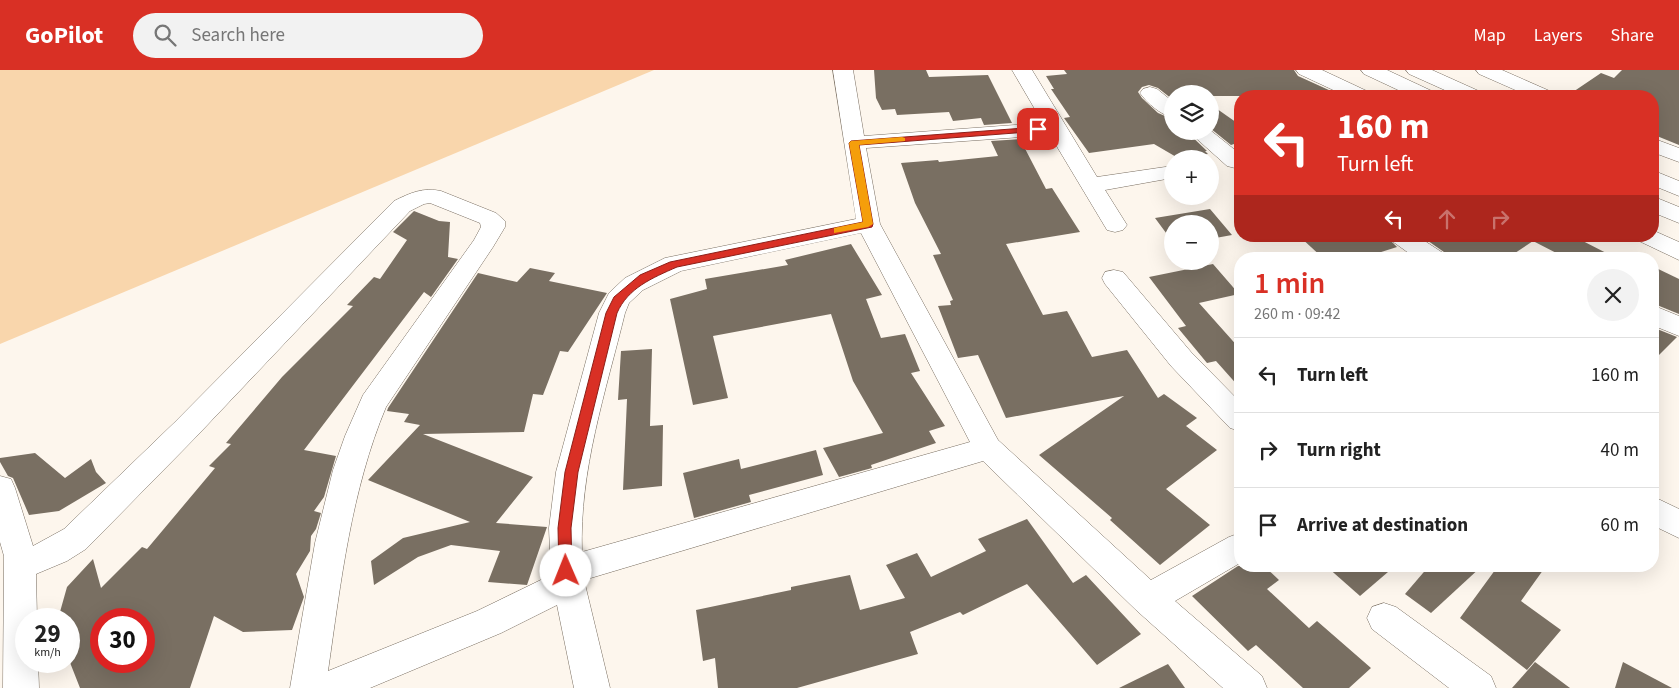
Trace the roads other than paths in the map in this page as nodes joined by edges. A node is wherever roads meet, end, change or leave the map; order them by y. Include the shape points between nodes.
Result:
1 (843, 70) edge
2 (1022, 70) edge
3 (1306, 70) edge
4 (1372, 70) edge
5 (1416, 70) edge
6 (1486, 70) edge
7 (1349, 90) edge
8 (1414, 90) edge
9 (1461, 90) edge
10 (1531, 90) edge
11 (1150, 93) dead end
12 (1164, 104) edge
13 (1056, 128) junction
14 (1210, 140) edge
15 (854, 143) junction
16 (1659, 147) edge
17 (1679, 156) edge
18 (1234, 158) edge
19 (1234, 162) edge
20 (1219, 164) edge
21 (1164, 173) edge
22 (1659, 180) edge
23 (1091, 185) junction
24 (1679, 188) edge
25 (1659, 206) edge
26 (1679, 216) edge
27 (868, 224) junction
28 (1115, 225) dead end
29 (1409, 242) edge
30 (1659, 242) edge
31 (1424, 252) edge
32 (1679, 252) edge
33 (1114, 278) dead end
34 (1659, 317) edge
35 (1679, 327) edge
36 (1234, 414) edge
37 (988, 448) junction
38 (0, 488) edge
39 (1659, 513) edge
40 (1679, 525) edge
41 (1234, 550) edge
42 (13, 562) edge
43 (567, 577) junction
44 (1148, 599) junction
45 (1384, 618) dead end
46 (21, 688) edge
47 (308, 688) edge
48 (328, 688) edge
49 (592, 688) edge
50 (1249, 688) edge
51 (1478, 688) edge

1 - 15 main road
2 - 13 main road
3 - 7 main road
4 - 8 main road
5 - 9 main road
6 - 10 main road
11 - 12 main road
13 - 15 main road
13 - 23 main road
14 - 18 main road
15 - 27 main road
16 - 17 main road
19 - 20 main road
21 - 23 main road
22 - 24 main road
23 - 28 main road
25 - 26 main road
27 - 37 main road
27 - 43 main road via 674,264 644,278 618,299 572,472 565,528
29 - 31 main road
30 - 32 main road
33 - 36 main road via 1181,359
34 - 35 main road
37 - 43 main road
37 - 44 main road
38 - 42 main road
39 - 40 main road
41 - 44 main road
42 - 46 main road
42 - 47 main road via 56,551 75,539 402,206 415,198 433,196 488,218 493,227 485,242 373,403 364,422 337,513
43 - 48 main road via 489,622
43 - 49 main road
44 - 50 main road
45 - 51 main road

